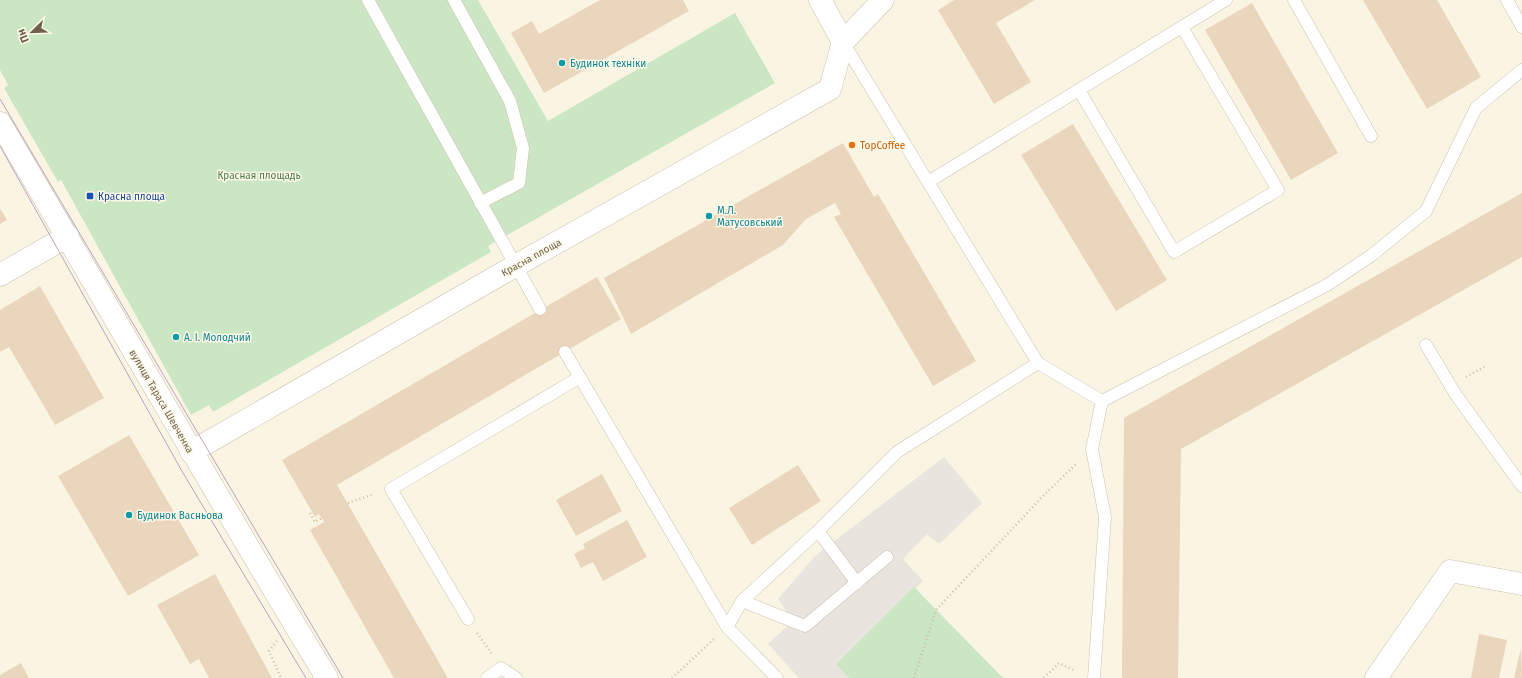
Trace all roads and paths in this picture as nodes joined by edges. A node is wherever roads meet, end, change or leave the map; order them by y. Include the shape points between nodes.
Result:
1 (368, 0) edge
2 (454, 0) edge
3 (820, 0) edge
4 (883, 0) edge
5 (1226, 0) edge
6 (1294, 0) edge
7 (1508, 0) edge
8 (1182, 27) junction
9 (1522, 27) edge
10 (843, 42) junction
11 (1522, 70) edge
12 (1079, 90) junction
13 (0, 123) edge
14 (1371, 136) dead end
15 (928, 182) junction
16 (480, 202) junction
17 (68, 236) junction
18 (515, 266) junction
19 (0, 275) edge
20 (540, 309) dead end
21 (1426, 345) dead end
22 (565, 352) dead end
23 (1038, 363) junction
24 (580, 377) junction
25 (1102, 401) junction
26 (1092, 449) junction
27 (191, 452) junction
28 (1522, 486) edge
29 (392, 489) junction
30 (348, 503) dead end
31 (310, 513) dead end
32 (322, 518) dead end
33 (818, 531) junction
34 (887, 557) dead end
35 (857, 583) junction
36 (1522, 584) edge
37 (742, 601) junction
38 (468, 619) joint
39 (727, 627) junction
40 (270, 651) dead end
41 (501, 668) junction
42 (1078, 672) dead end
43 (281, 678) edge
44 (327, 678) edge
45 (487, 678) edge
46 (516, 678) edge
47 (672, 678) edge
48 (777, 678) edge
49 (914, 678) edge
50 (1044, 678) edge
51 (1094, 678) edge
52 (1376, 678) edge

1 - 16 lane
2 - 16 lane via 510,101 523,148 519,183
3 - 10 street
4 - 10 street
5 - 8 lane
6 - 14 lane
7 - 9 lane
8 - 12 lane
8 - 12 lane via 1278,190 1174,252
10 - 15 lane
10 - 18 street, Красна площа via 830,89
11 - 25 lane via 1476,108 1426,211 1372,256 1327,285
12 - 15 lane
13 - 17 street, вулиця Тараса Шевченка
15 - 23 lane
16 - 18 lane
17 - 19 street
17 - 27 street, вулиця Тараса Шевченка
18 - 20 lane
18 - 27 street, Красна площа
21 - 28 lane via 1456,394
22 - 24 lane
23 - 25 lane
23 - 33 lane via 897,452
24 - 29 lane
24 - 39 lane
25 - 26 lane
26 - 49 path via 1044,495 936,610
26 - 51 lane via 1104,517
27 - 44 street, вулиця Тараса Шевченка
29 - 30 path
29 - 38 lane
31 - 32 path via 315,522
33 - 35 lane
33 - 37 lane
34 - 35 lane
35 - 37 lane via 805,626
36 - 52 street via 1450,572
37 - 39 lane
38 - 41 path
39 - 47 path
39 - 48 lane
40 - 43 path
41 - 45 lane
41 - 46 lane
42 - 50 path via 1059,663

